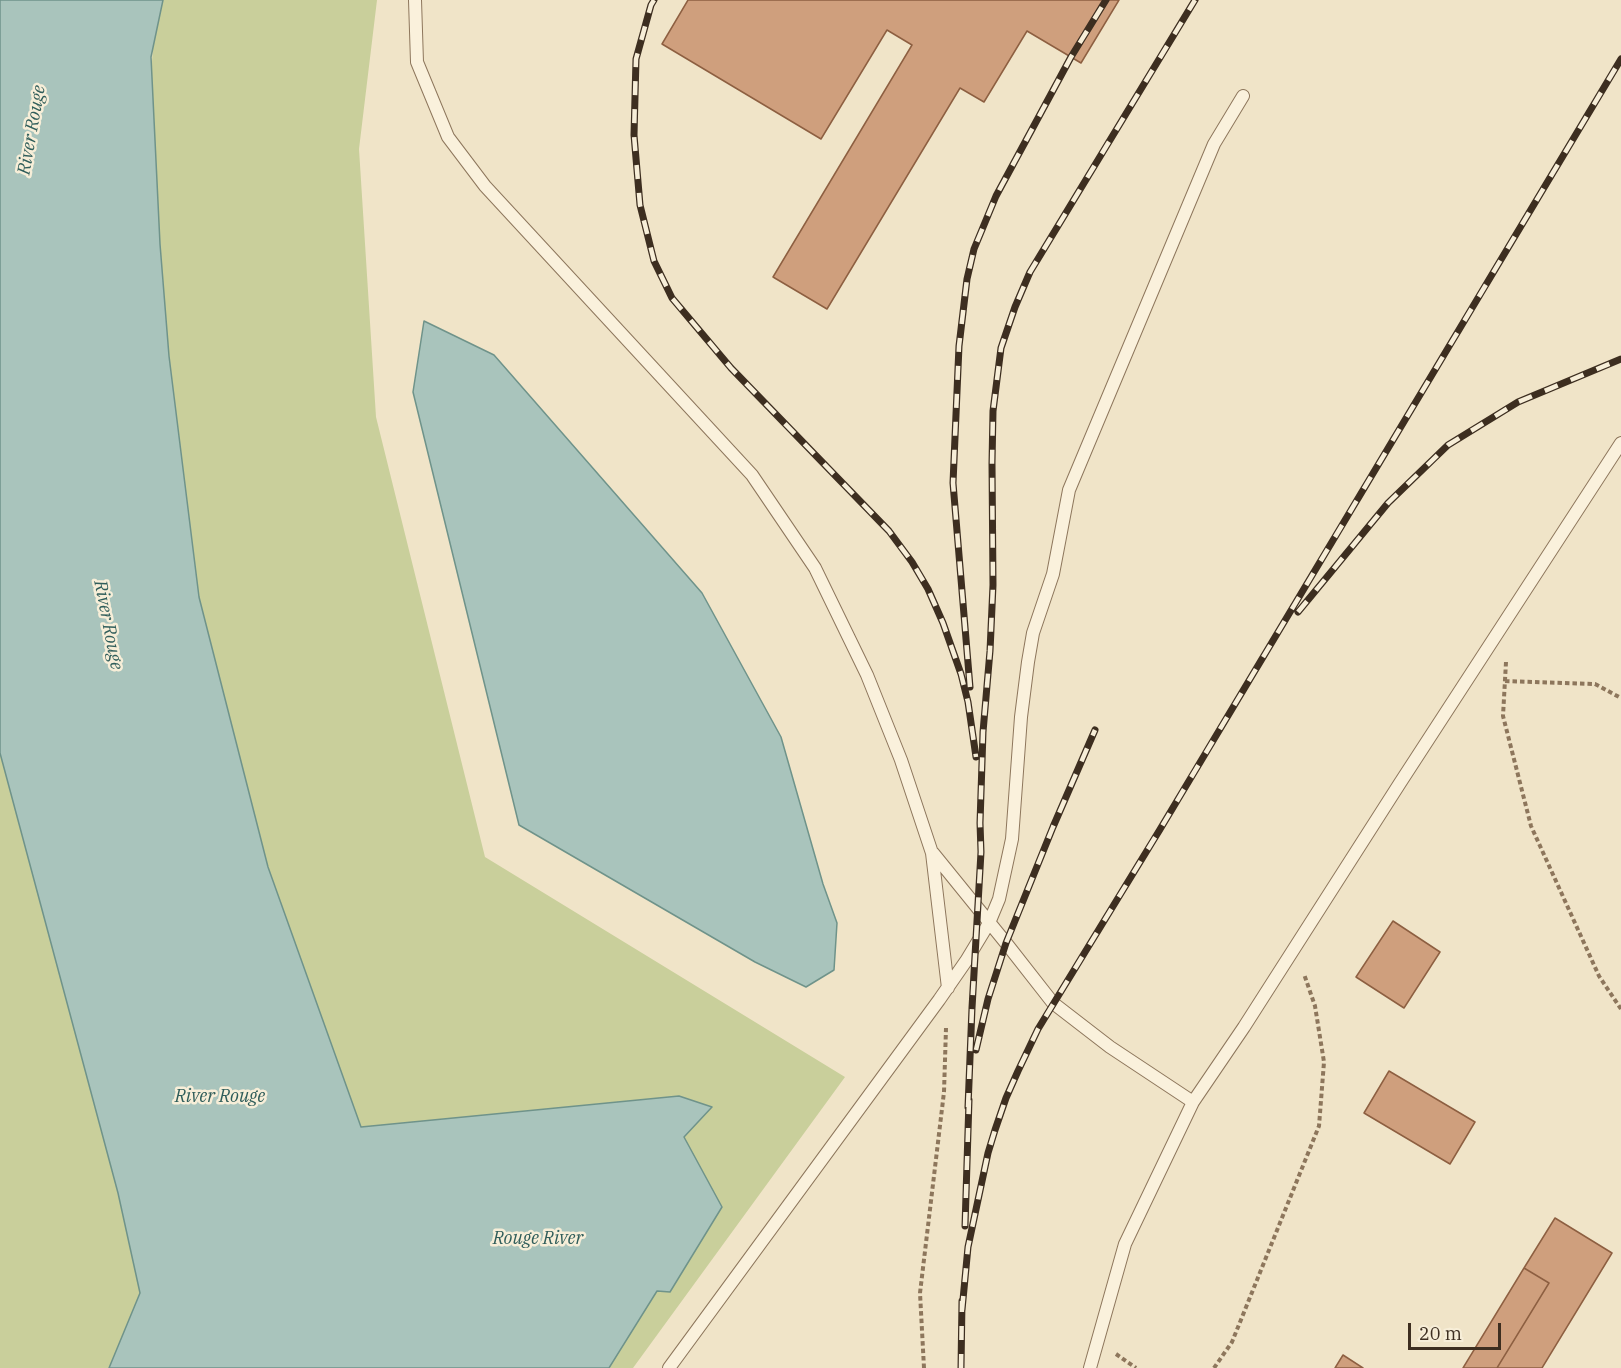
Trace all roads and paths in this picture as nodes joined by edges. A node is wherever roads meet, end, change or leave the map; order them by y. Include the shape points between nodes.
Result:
1 (415, 0) edge
2 (1243, 96) dead end
3 (1621, 443) edge
4 (1506, 660) dead end
5 (1505, 681) junction
6 (1621, 698) edge
7 (932, 852) junction
8 (989, 923) junction
9 (1295, 947) junction
10 (948, 988) junction
11 (1621, 1009) edge
12 (1193, 1102) junction
13 (669, 1368) edge
14 (924, 1368) edge
15 (1090, 1368) edge
16 (1214, 1368) edge

1 - 7 lane via 417,62 448,137 485,186 752,475 815,568 867,675
2 - 8 lane via 1214,144 1069,490 1053,574 1033,633 1021,717 1012,840 999,899
3 - 9 lane
4 - 5 path
5 - 6 path via 1595,684
5 - 11 path via 1503,716 1531,826 1599,976
7 - 8 lane
7 - 10 lane
8 - 10 lane
8 - 12 lane via 1053,1003 1110,1047
9 - 12 lane
9 - 16 path via 1315,1006 1324,1062 1319,1126 1232,1342
10 - 13 lane
10 - 14 path via 944,1092 920,1293
12 - 15 lane via 1125,1244

